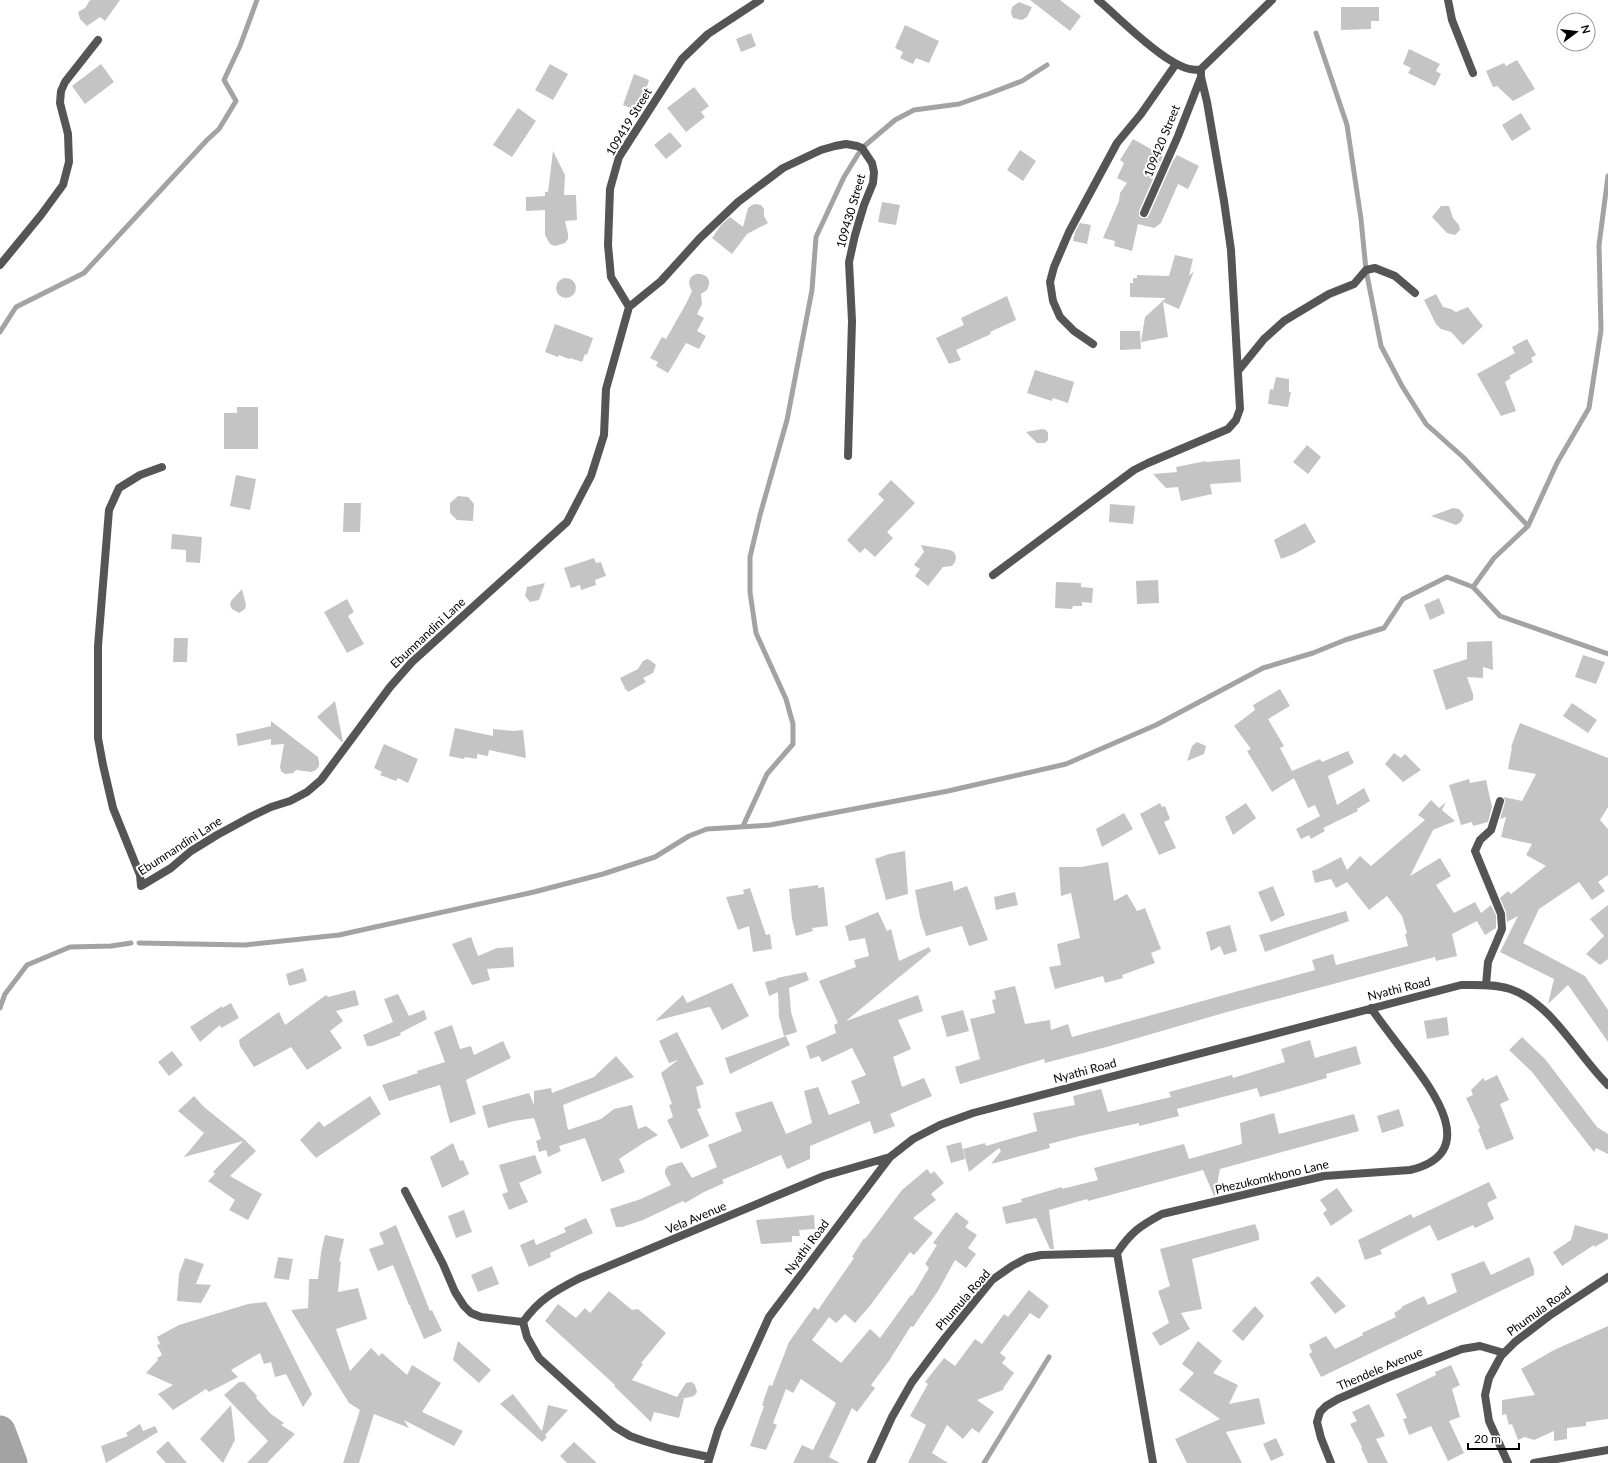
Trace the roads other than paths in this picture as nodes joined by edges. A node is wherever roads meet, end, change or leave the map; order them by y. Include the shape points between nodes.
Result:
1 (760, 0) edge
2 (1098, 0) edge
3 (1272, 0) edge
4 (1448, 0) edge
5 (98, 40) dead end
6 (1176, 64) junction
7 (1201, 73) junction
8 (1473, 73) dead end
9 (1144, 213) dead end
10 (0, 265) edge
11 (1415, 293) dead end
12 (629, 307) junction
13 (1093, 344) dead end
14 (1238, 371) junction
15 (848, 456) dead end
16 (162, 467) dead end
17 (994, 575) dead end
18 (1500, 801) dead end
19 (1486, 986) junction
20 (1371, 1008) junction
21 (1608, 1085) edge
22 (890, 1157) junction
23 (405, 1191) dead end
24 (1117, 1253) junction
25 (1608, 1277) edge
26 (523, 1322) junction
27 (1504, 1353) junction
28 (1608, 1450) edge
29 (709, 1460) edge
30 (871, 1463) edge
31 (1153, 1463) edge
32 (1331, 1463) edge
33 (1508, 1463) edge
34 (1534, 1463) edge

1 - 12 street, 109419 Street via 708,34 682,59 619,157 610,189 608,245 611,277
2 - 6 street via 1154,50
3 - 7 street
4 - 8 street via 1452,20
5 - 10 street via 64,82 61,91 60,104 68,134 68,162 63,185
6 - 7 street
6 - 13 street via 1118,143 1069,232 1054,267 1050,282 1053,301 1060,317
7 - 9 street, 109420 Street via 1178,136
7 - 14 street via 1226,215
11 - 14 street via 1395,276 1375,268 1366,270 1354,284 1329,294 1284,321 1264,339
12 - 15 street, 109430 Street via 661,281 700,238 738,202 783,168 835,146 846,144 862,148 872,163 874,172 873,183 854,235 850,262 852,321
12 - 16 street, Ebumnandini Lane via 606,389 604,435 591,476 567,522 412,662 390,687 321,780 307,792 252,816 217,835 142,886 113,808 98,738 98,646 109,510 119,488 140,475
14 - 17 street via 1240,409 1236,420 1228,429 1134,470
18 - 19 street via 1491,830 1480,840 1475,851 1502,914 1503,924 1488,962
19 - 20 street, Nyathi Road via 1461,985
19 - 21 street, Nyathi Road via 1511,989 1527,996 1554,1019
20 - 22 street, Nyathi Road via 973,1113 940,1125 913,1139
20 - 24 street, Phezukomkhono Lane via 1426,1081 1437,1100 1444,1115 1447,1138 1440,1155 1424,1166 1410,1170 1324,1176 1162,1214 1142,1225 1127,1238
22 - 26 street, Vela Avenue via 824,1176 580,1278 553,1292 533,1308
22 - 29 street, Nyathi Road via 769,1317 718,1430
23 - 26 street via 464,1306 471,1313 482,1317
24 - 30 street, Phumula Road via 1041,1255 1027,1258 992,1280 912,1382 892,1416
24 - 31 street
25 - 27 street, Phumula Road via 1549,1316
26 - 29 street via 527,1337 539,1358 615,1427 644,1441
27 - 32 street, Thendele Avenue via 1480,1346 1462,1349 1386,1378 1326,1406 1320,1412 1317,1422
27 - 33 street, Phumula Road via 1489,1378 1485,1395 1488,1421
28 - 34 street

